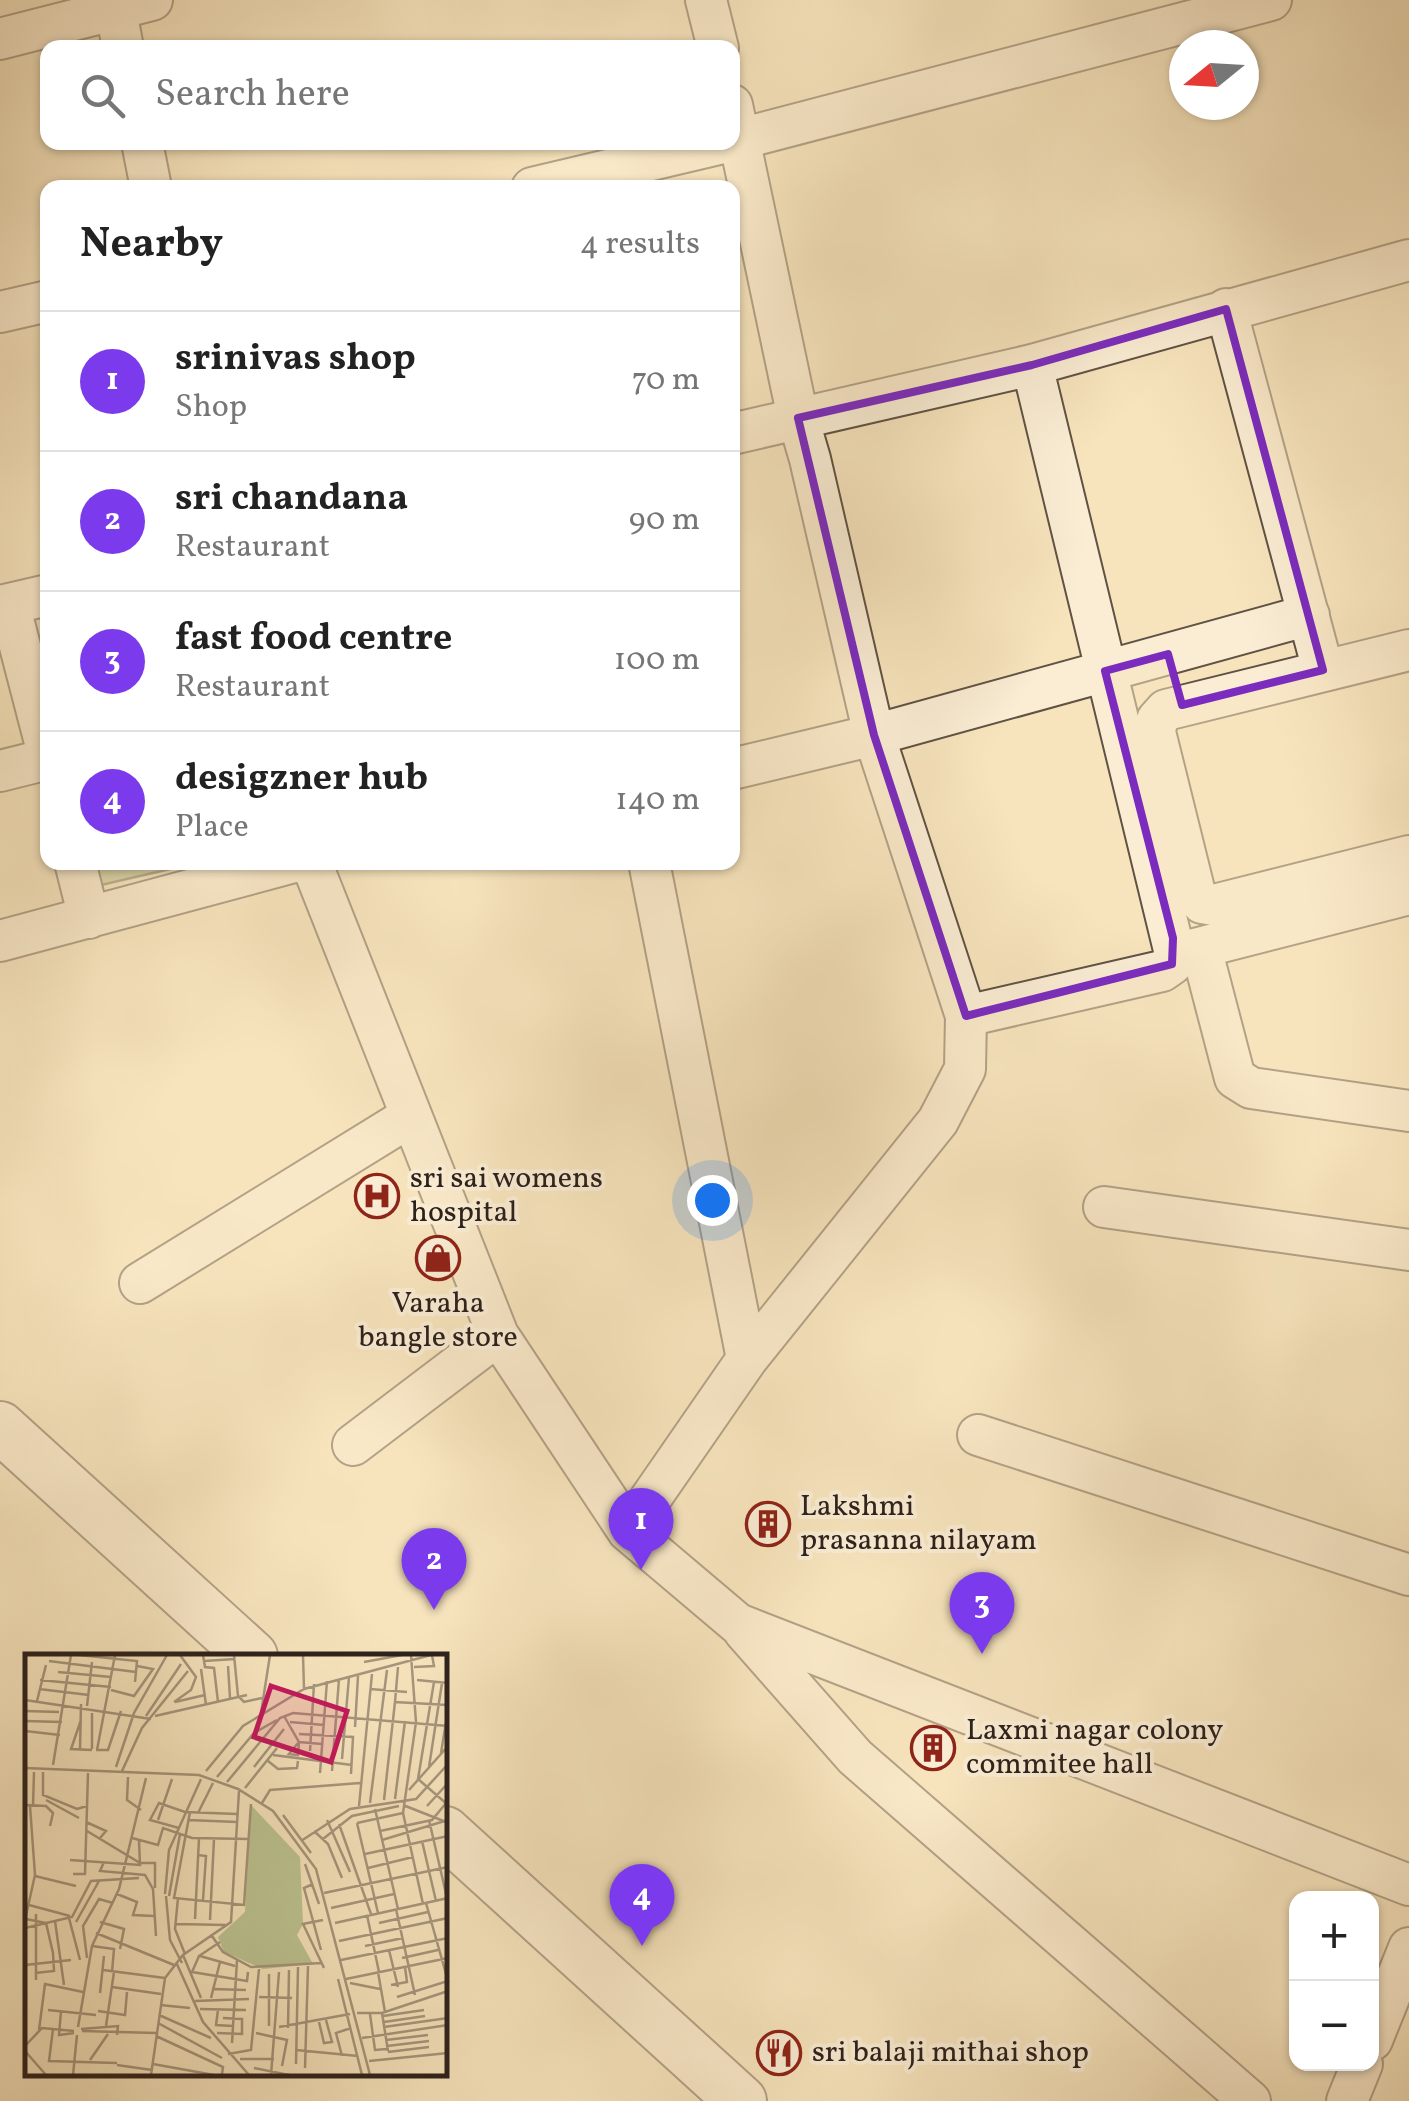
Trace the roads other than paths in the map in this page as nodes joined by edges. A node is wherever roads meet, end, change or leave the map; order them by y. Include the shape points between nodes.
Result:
1 (706, 0) edge
2 (1271, 0) edge
3 (126, 14) edge
4 (0, 39) edge
5 (716, 40) edge
6 (740, 130) edge
7 (144, 150) edge
8 (668, 150) edge
9 (737, 150) edge
10 (149, 180) edge
11 (561, 180) edge
12 (1409, 260) edge
13 (40, 303) edge
14 (1226, 310) junction
15 (0, 312) edge
16 (1032, 365) junction
17 (798, 418) junction
18 (740, 432) edge
19 (19, 602) edge
20 (1309, 615) junction
21 (1409, 650) edge
22 (1168, 654) junction
23 (1323, 670) junction
24 (1106, 671) junction
25 (1182, 705) junction
26 (40, 714) edge
27 (874, 735) junction
28 (40, 758) edge
29 (740, 766) edge
30 (0, 770) edge
31 (1409, 856) edge
32 (77, 870) edge
33 (265, 870) edge
34 (314, 870) edge
35 (651, 870) edge
36 (1409, 894) edge
37 (89, 918) junction
38 (0, 940) edge
39 (1188, 950) junction
40 (966, 1016) junction
41 (1409, 1111) edge
42 (411, 1116) junction
43 (1104, 1207) dead end
44 (1409, 1250) edge
45 (140, 1283) dead end
46 (498, 1335) junction
47 (748, 1359) junction
48 (0, 1428) edge
49 (978, 1435) dead end
50 (353, 1445) dead end
51 (628, 1531) junction
52 (1409, 1574) edge
53 (738, 1624) junction
54 (250, 1654) edge
55 (448, 1835) edge
56 (1409, 1885) edge
57 (1409, 1948) edge
58 (1379, 2023) edge
59 (1359, 2071) edge
60 (741, 2101) edge
61 (1250, 2101) edge
62 (1347, 2101) edge

1 - 5 street
2 - 6 street
3 - 4 street
7 - 10 street
8 - 11 street
9 - 17 street
12 - 14 street
13 - 15 street
14 - 16 street
14 - 20 street
16 - 17 street
16 - 24 street
17 - 18 street
17 - 27 street
19 - 26 street
20 - 22 street
20 - 23 street
21 - 23 street
22 - 24 street
22 - 25 street
23 - 25 street
24 - 27 street
24 - 39 street
25 - 31 street via 1166,710 1155,732 1202,903
27 - 29 street
27 - 40 street
28 - 30 street
32 - 37 street
33 - 37 street
34 - 42 street
35 - 47 street
36 - 39 street
37 - 38 street
39 - 40 street via 1162,971
39 - 41 street via 1235,1078 1251,1088
40 - 47 street via 965,1070 938,1122
42 - 45 street
42 - 46 street
43 - 44 street
46 - 50 street
46 - 51 street
47 - 51 street
48 - 54 street
49 - 52 street
51 - 53 street
53 - 56 street
53 - 61 street via 856,1757
55 - 60 street
57 - 58 street
59 - 62 street

